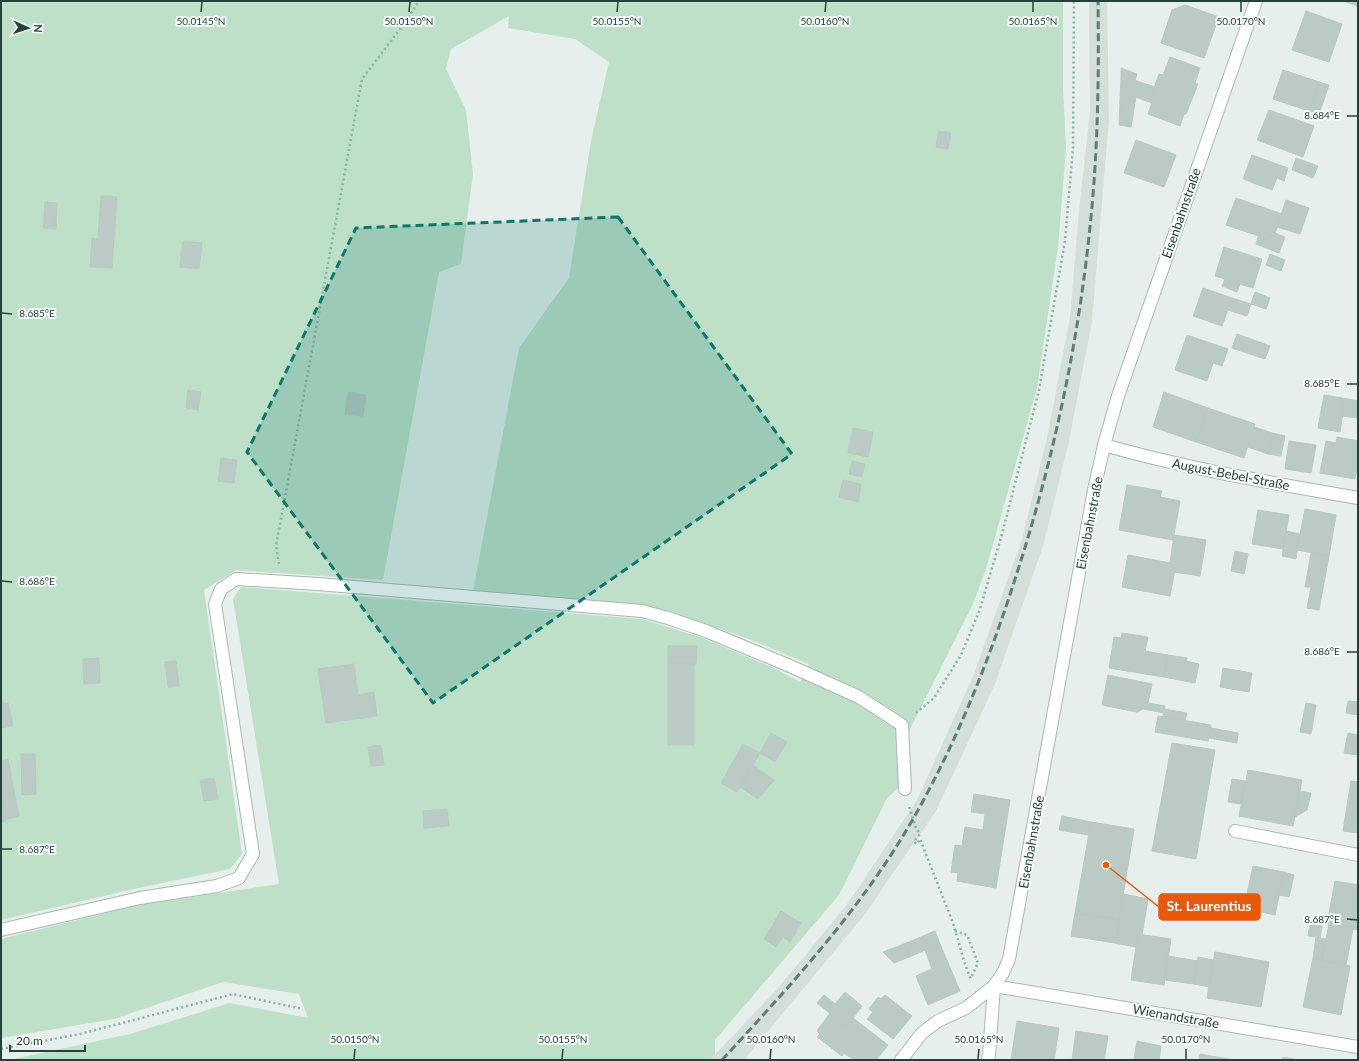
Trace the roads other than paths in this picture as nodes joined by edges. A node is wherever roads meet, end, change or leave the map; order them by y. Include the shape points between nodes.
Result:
1 (1256, 1) edge
2 (1104, 445) junction
3 (1358, 498) edge
4 (905, 789) dead end
5 (1235, 830) dead end
6 (1358, 855) edge
7 (1, 930) edge
8 (994, 986) junction
9 (1358, 1048) edge
10 (901, 1060) edge
11 (988, 1060) edge

1 - 2 main road, Eisenbahnstraße via 1118,396
2 - 3 main road, August-Bebel-Straße via 1213,472
2 - 8 main road, Eisenbahnstraße via 1009,959 1003,974
4 - 7 main road via 902,725 859,698 790,666 706,630 668,618 642,611 236,579 221,589 215,604 253,854 239,878 217,886 140,898
5 - 6 main road
8 - 9 main road, Wienandstraße
8 - 10 main road via 966,1008 938,1021 922,1033
8 - 11 main road, Eisenbahnstraße

